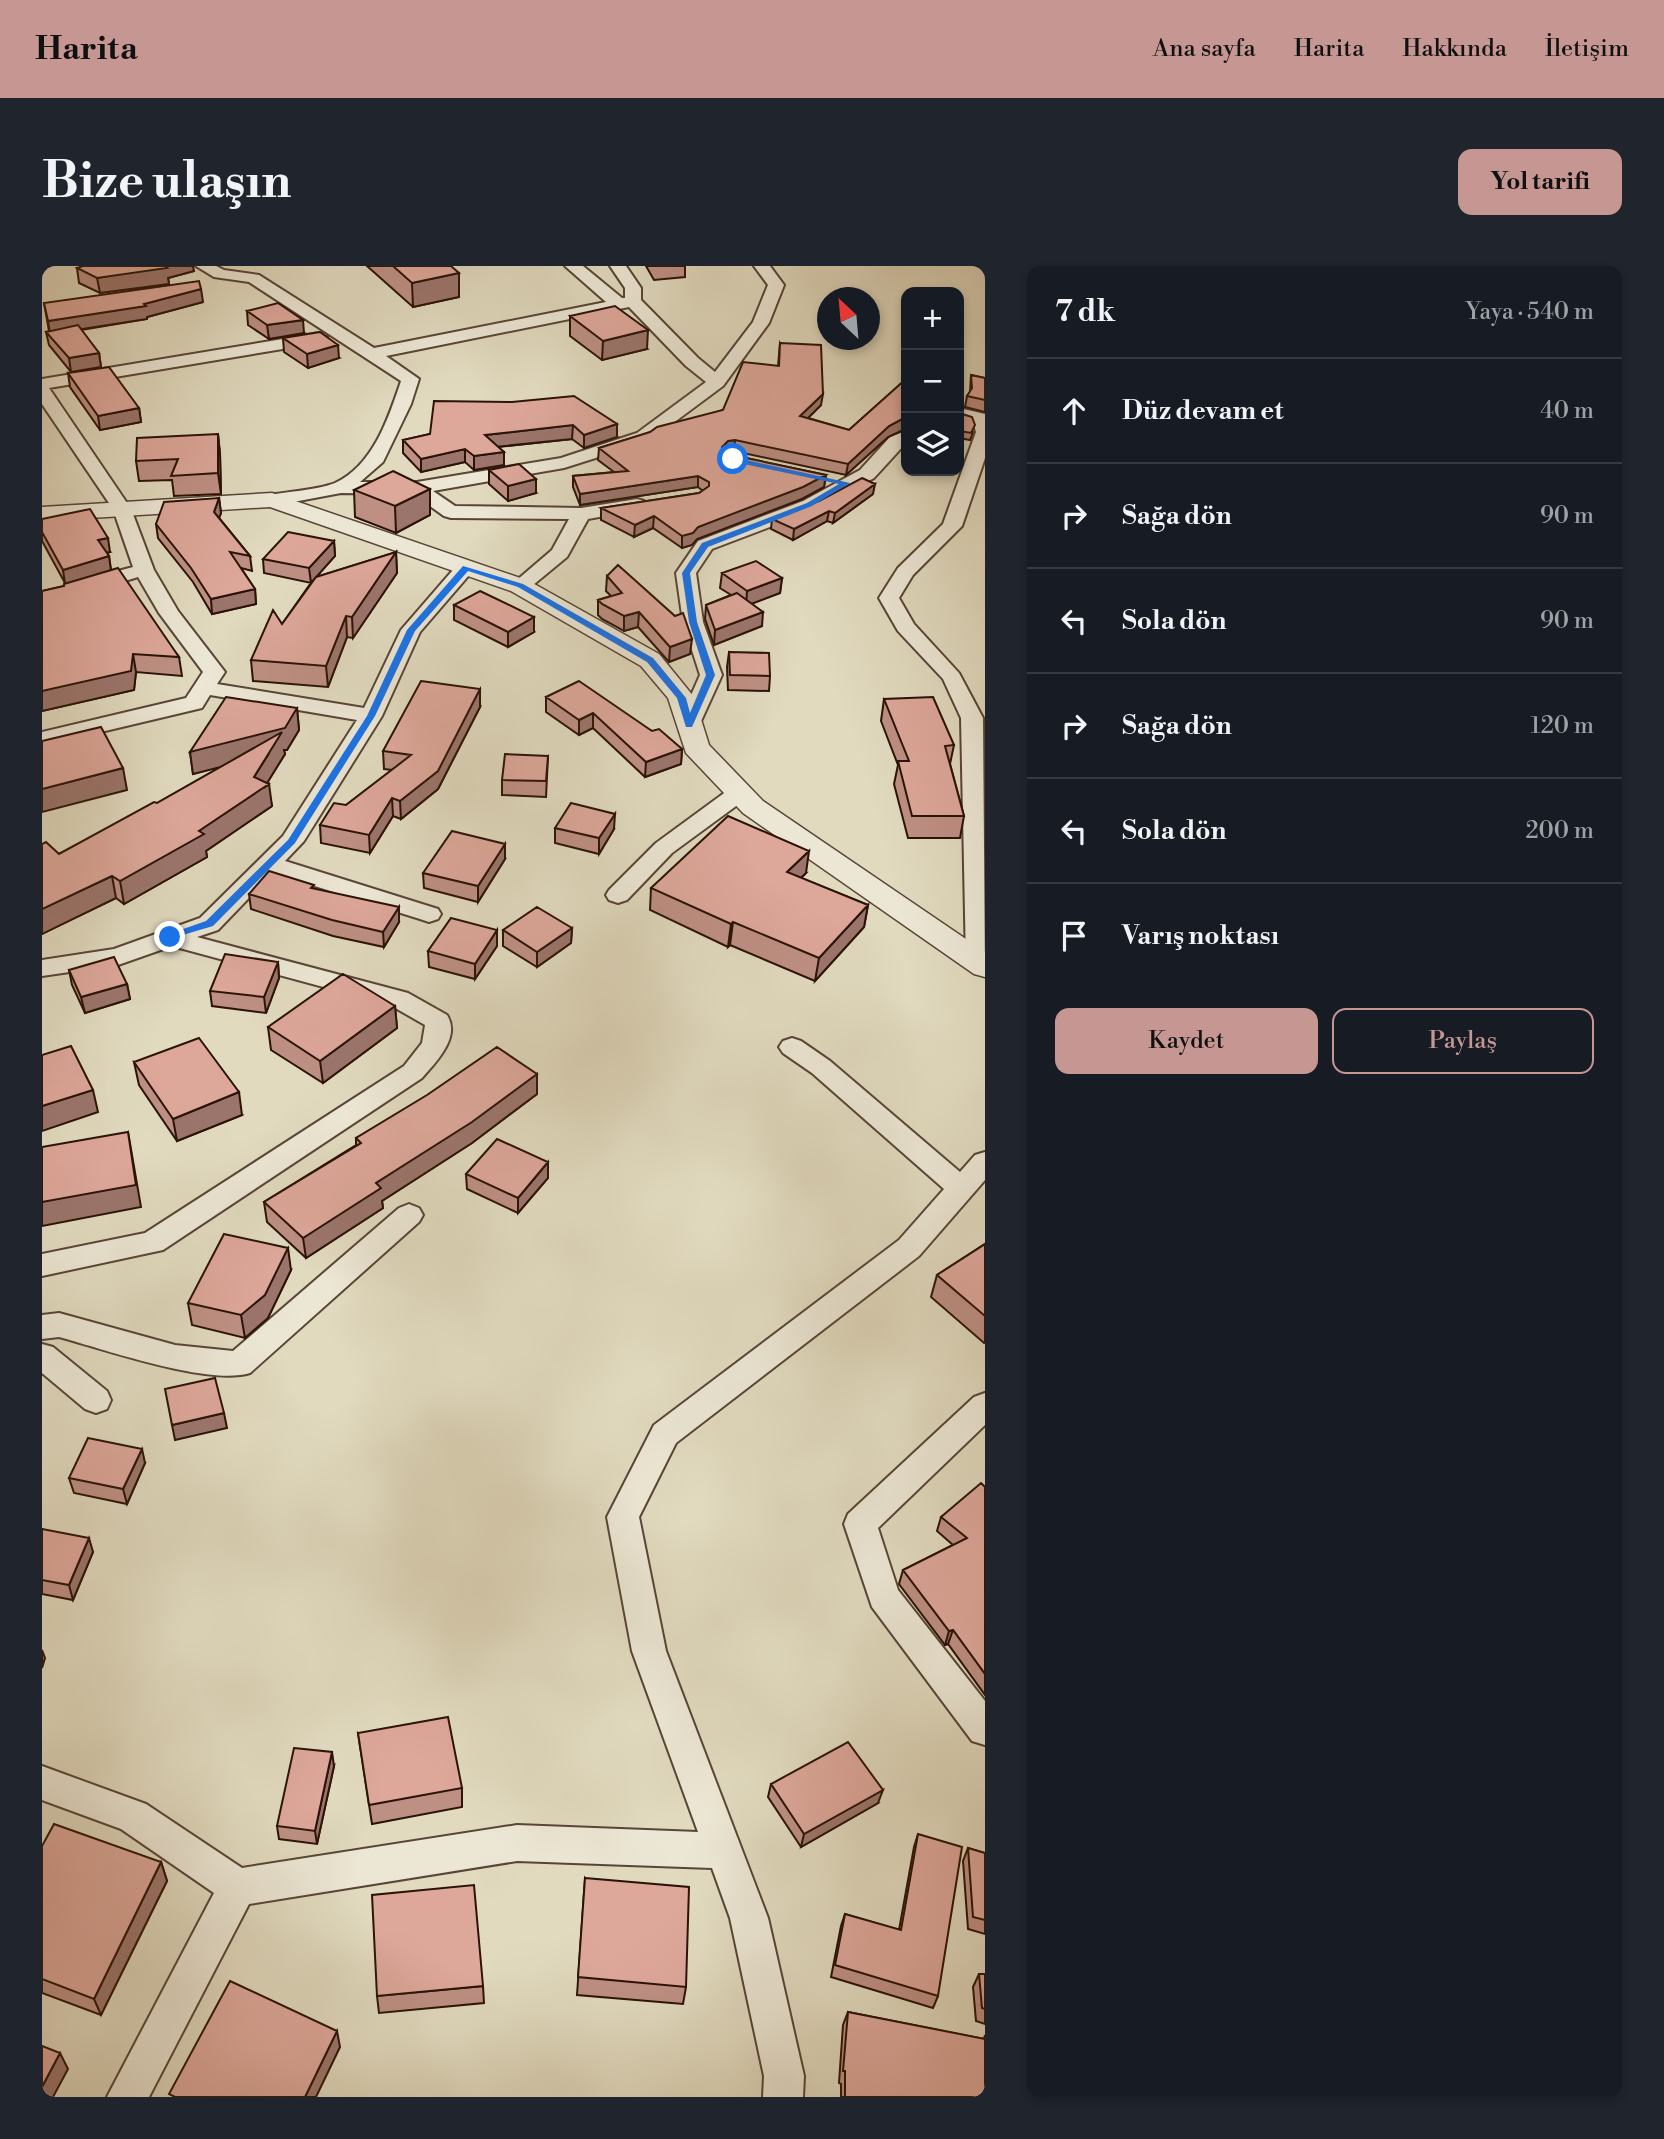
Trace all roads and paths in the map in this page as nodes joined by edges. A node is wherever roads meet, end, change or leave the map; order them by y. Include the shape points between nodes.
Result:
1 (204, 266) edge
2 (573, 266) edge
3 (618, 266) edge
4 (762, 266) edge
5 (226, 270) edge
6 (253, 278) junction
7 (200, 286) edge
8 (626, 303) junction
9 (341, 335) junction
10 (371, 354) junction
11 (717, 382) junction
12 (42, 384) edge
13 (42, 391) edge
14 (964, 414) edge
15 (901, 438) edge
16 (821, 478) edge
17 (846, 483) junction
18 (341, 487) junction
19 (417, 488) junction
20 (272, 500) junction
21 (659, 502) edge
22 (122, 509) junction
23 (42, 514) edge
24 (581, 514) junction
25 (466, 567) junction
26 (144, 570) junction
27 (104, 582) edge
28 (520, 586) junction
29 (204, 688) junction
30 (371, 716) junction
31 (689, 725) junction
32 (42, 739) edge
33 (739, 793) junction
34 (269, 864) junction
35 (618, 895) dead end
36 (429, 914) dead end
37 (170, 937) junction
38 (982, 965) edge
39 (42, 968) edge
40 (792, 1047) dead end
41 (985, 1162) edge
42 (961, 1188) junction
43 (409, 1215) dead end
44 (42, 1265) edge
45 (42, 1326) edge
46 (42, 1356) edge
47 (96, 1401) dead end
48 (985, 1406) edge
49 (985, 1730) edge
50 (42, 1783) edge
51 (724, 1852) junction
52 (238, 1887) junction
53 (128, 2097) edge
54 (783, 2097) edge

1 - 5 street
2 - 8 street
3 - 8 street via 632,288
4 - 11 street via 776,285 761,323
5 - 6 street
6 - 7 street
6 - 9 street
8 - 10 street
8 - 11 street
9 - 10 street
9 - 12 street
10 - 18 street via 410,379 374,462
11 - 19 street via 643,437 564,463
13 - 22 street
14 - 38 street via 981,418 985,432 952,526 905,572 889,598 905,627 952,677 972,718
15 - 17 street via 866,474
16 - 17 street
17 - 31 street via 810,505 705,545 686,573 693,622 711,675
18 - 19 street
18 - 20 street
19 - 24 street via 451,512
20 - 22 street
20 - 25 street
21 - 24 street
22 - 23 street
22 - 26 street
24 - 28 street via 560,553
25 - 28 street
25 - 30 street via 411,630
26 - 27 street
26 - 29 street via 169,614 214,672
28 - 31 street via 650,660 681,698
29 - 30 street
29 - 32 street via 194,703
30 - 34 street via 292,841
31 - 33 street via 696,747
33 - 35 street via 664,848
33 - 38 street
34 - 36 street
34 - 37 street via 209,924
37 - 39 street via 118,957
37 - 44 street via 399,999 439,1021 435,1045 413,1072 153,1242
40 - 42 street
41 - 42 street
42 - 51 street via 908,1248 665,1434 623,1517 649,1651
43 - 45 street via 239,1363 175,1357 59,1325
46 - 47 street
48 - 49 street via 860,1524 884,1597
50 - 52 street via 132,1816
51 - 52 street via 517,1843
51 - 54 street via 749,1918 784,2076
52 - 53 street

